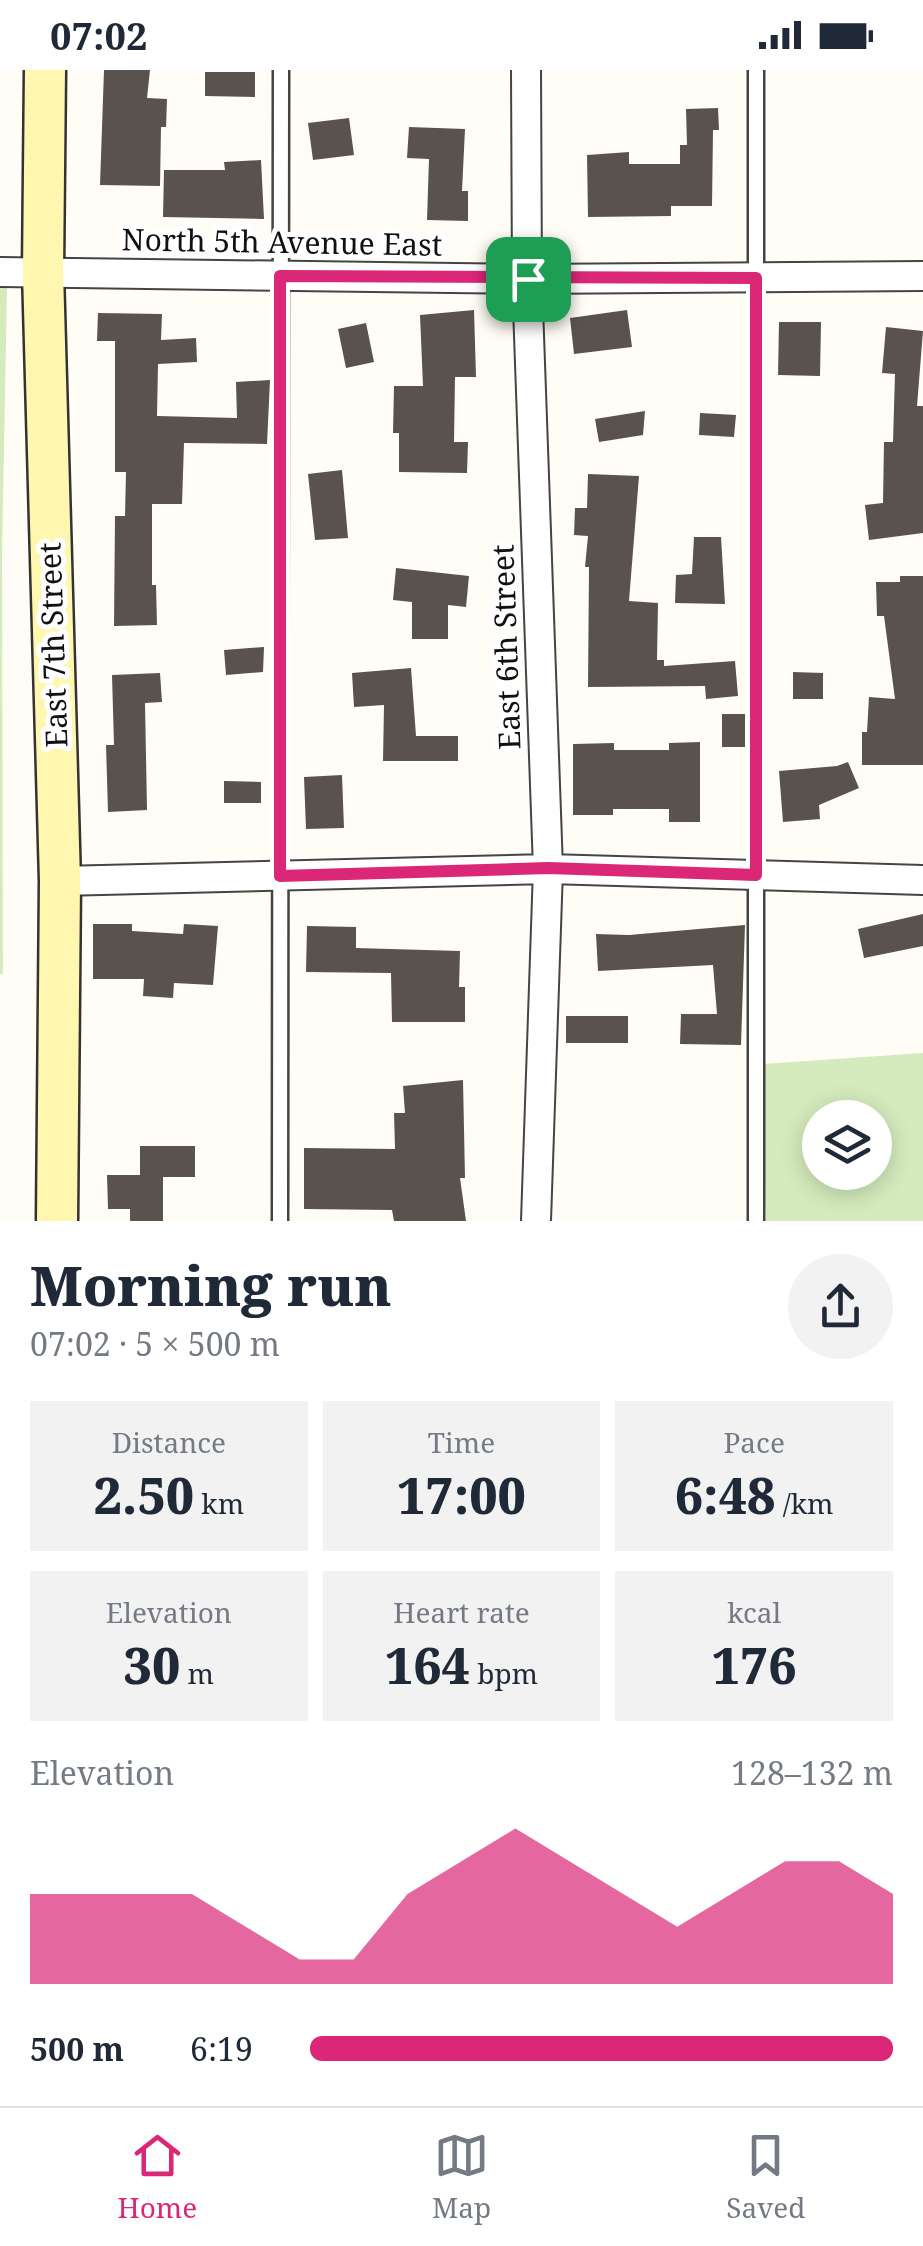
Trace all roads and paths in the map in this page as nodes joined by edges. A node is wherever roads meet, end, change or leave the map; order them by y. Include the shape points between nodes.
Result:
1 (44, 70) edge
2 (281, 70) edge
3 (526, 70) edge
4 (756, 70) edge
5 (0, 272) edge
6 (43, 272) junction
7 (280, 276) junction
8 (923, 276) edge
9 (756, 278) junction
10 (528, 279) junction
11 (548, 868) junction
12 (756, 875) junction
13 (280, 876) junction
14 (923, 880) edge
15 (60, 881) junction
16 (56, 1221) edge
17 (280, 1221) edge
18 (536, 1221) edge
19 (756, 1221) edge

1 - 6 street, East 7th Street
2 - 7 lane
3 - 10 street, East 6th Street
4 - 9 lane
5 - 6 street, North 5th Avenue East
6 - 7 street, North 5th Avenue East
6 - 15 street, East 7th Street
7 - 10 street, North 5th Avenue East
7 - 13 lane
8 - 9 street, North 5th Avenue East
9 - 10 street, North 5th Avenue East
9 - 12 lane
10 - 11 street, East 6th Street
11 - 12 street
11 - 13 street
11 - 18 street, East 6th Street
12 - 14 street
12 - 19 lane
13 - 15 street
13 - 17 lane
15 - 16 street, East 7th Street

